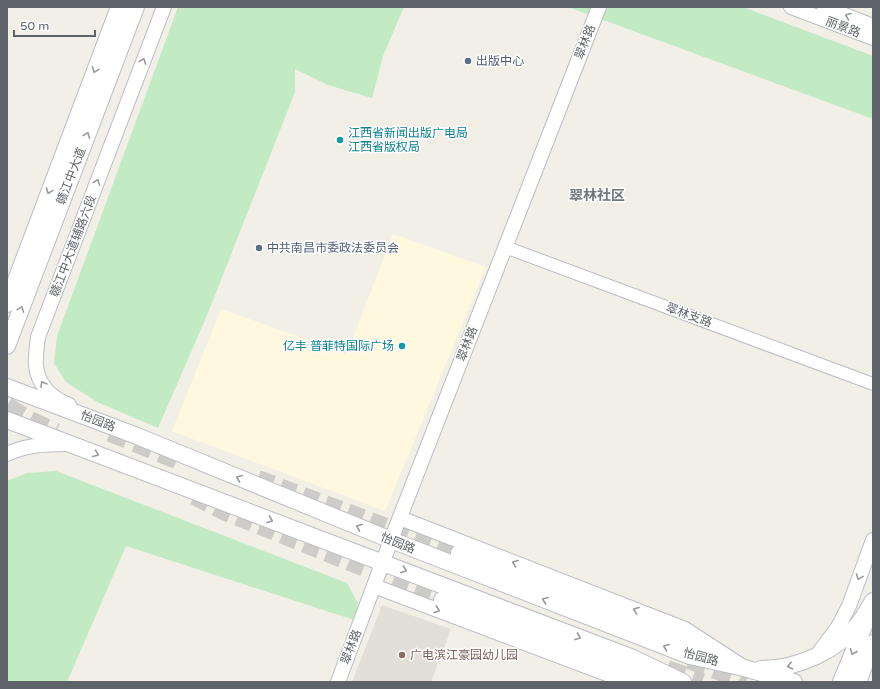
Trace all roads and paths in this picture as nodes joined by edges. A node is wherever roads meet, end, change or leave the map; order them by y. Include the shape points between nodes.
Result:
1 (119, 7) edge
2 (136, 7) edge
3 (164, 7) edge
4 (599, 7) edge
5 (791, 7) edge
6 (824, 7) edge
7 (873, 26) edge
8 (873, 38) edge
9 (505, 247) junction
10 (7, 304) edge
11 (7, 346) edge
12 (873, 384) edge
13 (7, 387) edge
14 (7, 420) edge
15 (137, 436) junction
16 (68, 444) junction
17 (7, 454) edge
18 (400, 518) junction
19 (391, 540) junction
20 (873, 540) edge
21 (459, 552) tunnel mouth
22 (383, 562) junction
23 (374, 586) junction
24 (442, 600) tunnel mouth
25 (873, 602) edge
26 (873, 643) edge
27 (816, 657) junction
28 (744, 668) junction
29 (338, 682) edge
30 (628, 682) edge
31 (664, 682) tunnel mouth
32 (683, 682) edge
33 (794, 682) edge
34 (841, 682) edge
35 (858, 682) edge

1 -> 10 main road, 赣江中大道
11 -> 2 main road, 赣江中大道
15 -> 3 street, 赣江中大道辅路六段 via 62,402 47,391 38,375 36,364 38,337
4 - 9 street, 翠林路
5 - 8 street, 丽景路
7 -> 6 street, 丽景路
9 - 12 street, 翠林支路
9 - 18 street, 翠林路
13 - 15 main road, 怡园路
14 - 16 main road, 怡园路
19 -> 15 main road, 怡园路
16 - 17 street via 29,446
16 -> 22 main road, 怡园路
18 - 19 street, 翠林路
28 -> 18 street via 685,629
19 - 22 street, 翠林路
28 -> 19 main road, 怡园路 via 690,656
20 -> 27 street via 838,628
21 - 28 main road
22 - 23 street, 翠林路
22 -> 32 main road, 怡园路 via 633,658
23 - 29 street, 翠林路
23 -> 30 street
24 - 31 main road via 627,671
25 - 27 main road via 860,622 840,642
25 -> 34 main road
26 - 35 main road
27 -> 28 main road via 781,668
28 - 33 main road, 怡园路

